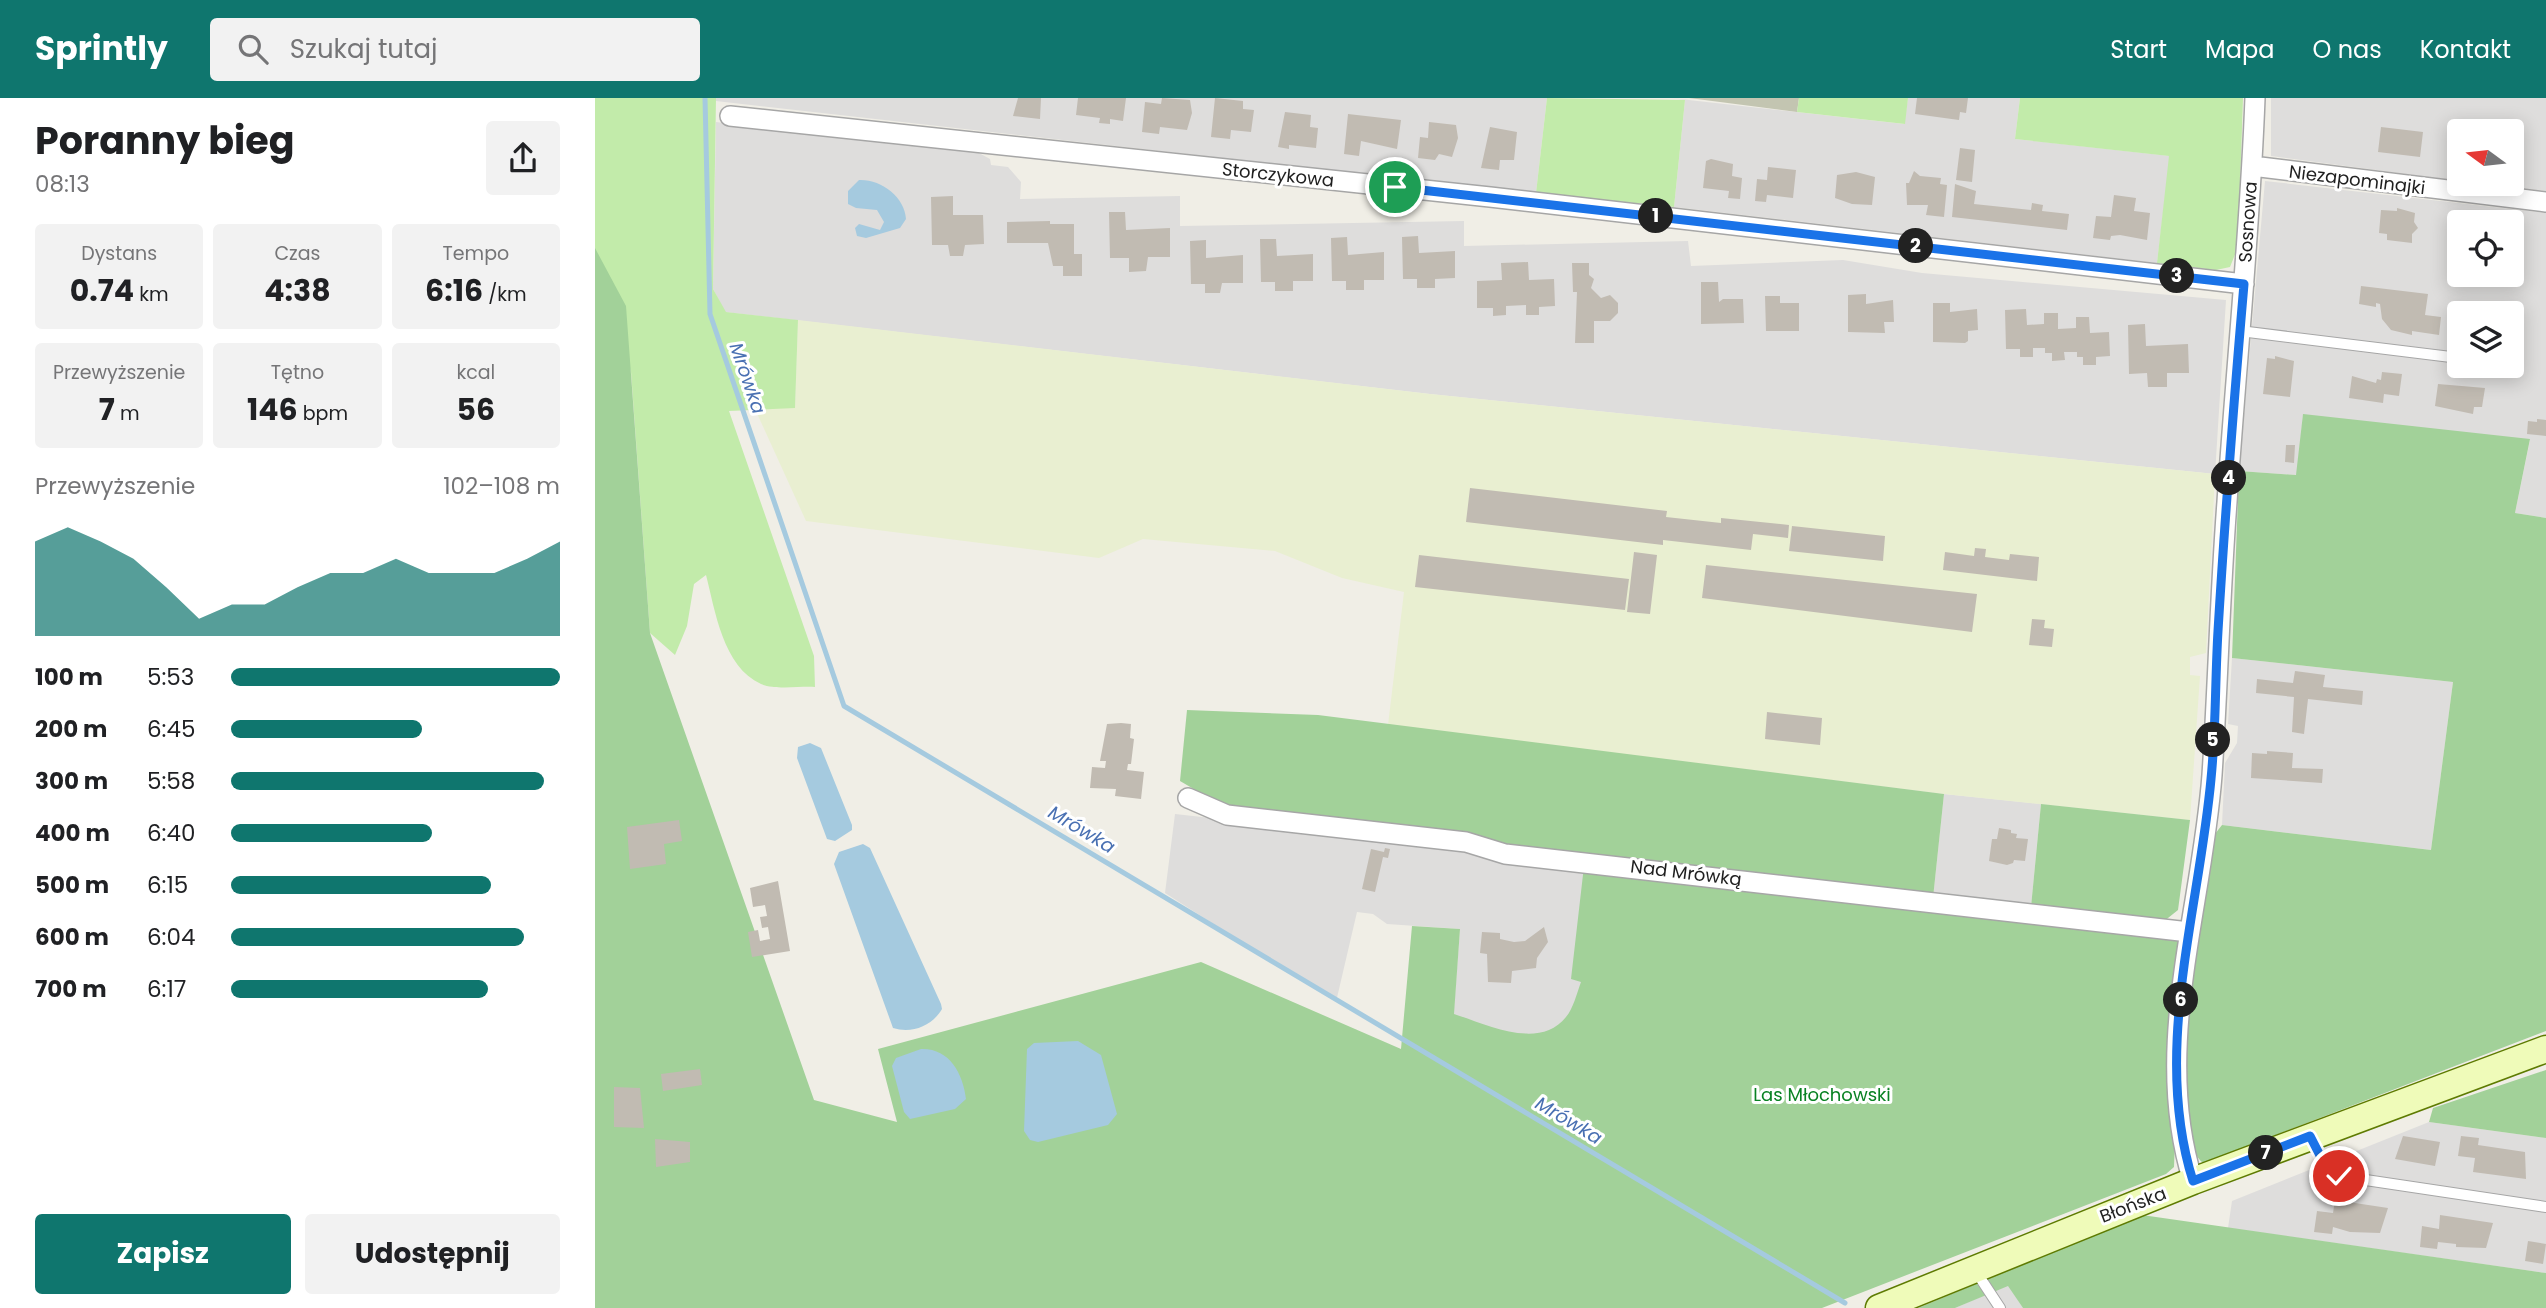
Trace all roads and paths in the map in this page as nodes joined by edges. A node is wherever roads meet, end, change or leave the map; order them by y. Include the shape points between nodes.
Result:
1 (2255, 98) edge
2 (730, 116) dead end
3 (2252, 166) junction
4 (2546, 202) edge
5 (2244, 284) junction
6 (2240, 331) junction
7 (2447, 357) edge
8 (1188, 798) dead end
9 (2189, 932) junction
10 (2546, 1049) edge
11 (2310, 1136) junction
12 (2193, 1181) junction
13 (2546, 1207) edge
14 (1974, 1267) junction
15 (1879, 1308) edge
16 (2000, 1308) edge

1 - 3 street, Sosnowa
2 - 5 street, Storczykowa
3 - 4 street, Niezapominajki
3 - 5 street, Sosnowa
5 - 6 street, Sosnowa
6 - 7 lane
6 - 9 street, Sosnowa via 2212,775
8 - 9 street, Nad Mrówką via 1227,814 1466,842 1505,854
9 - 12 street, Sosnowa via 2176,1105
10 - 11 main road, Błońska
11 - 12 main road, Błońska
11 - 13 lane via 2328,1171 2339,1176
12 - 14 main road, Błońska
14 - 15 main road, Błońska
14 - 16 lane

